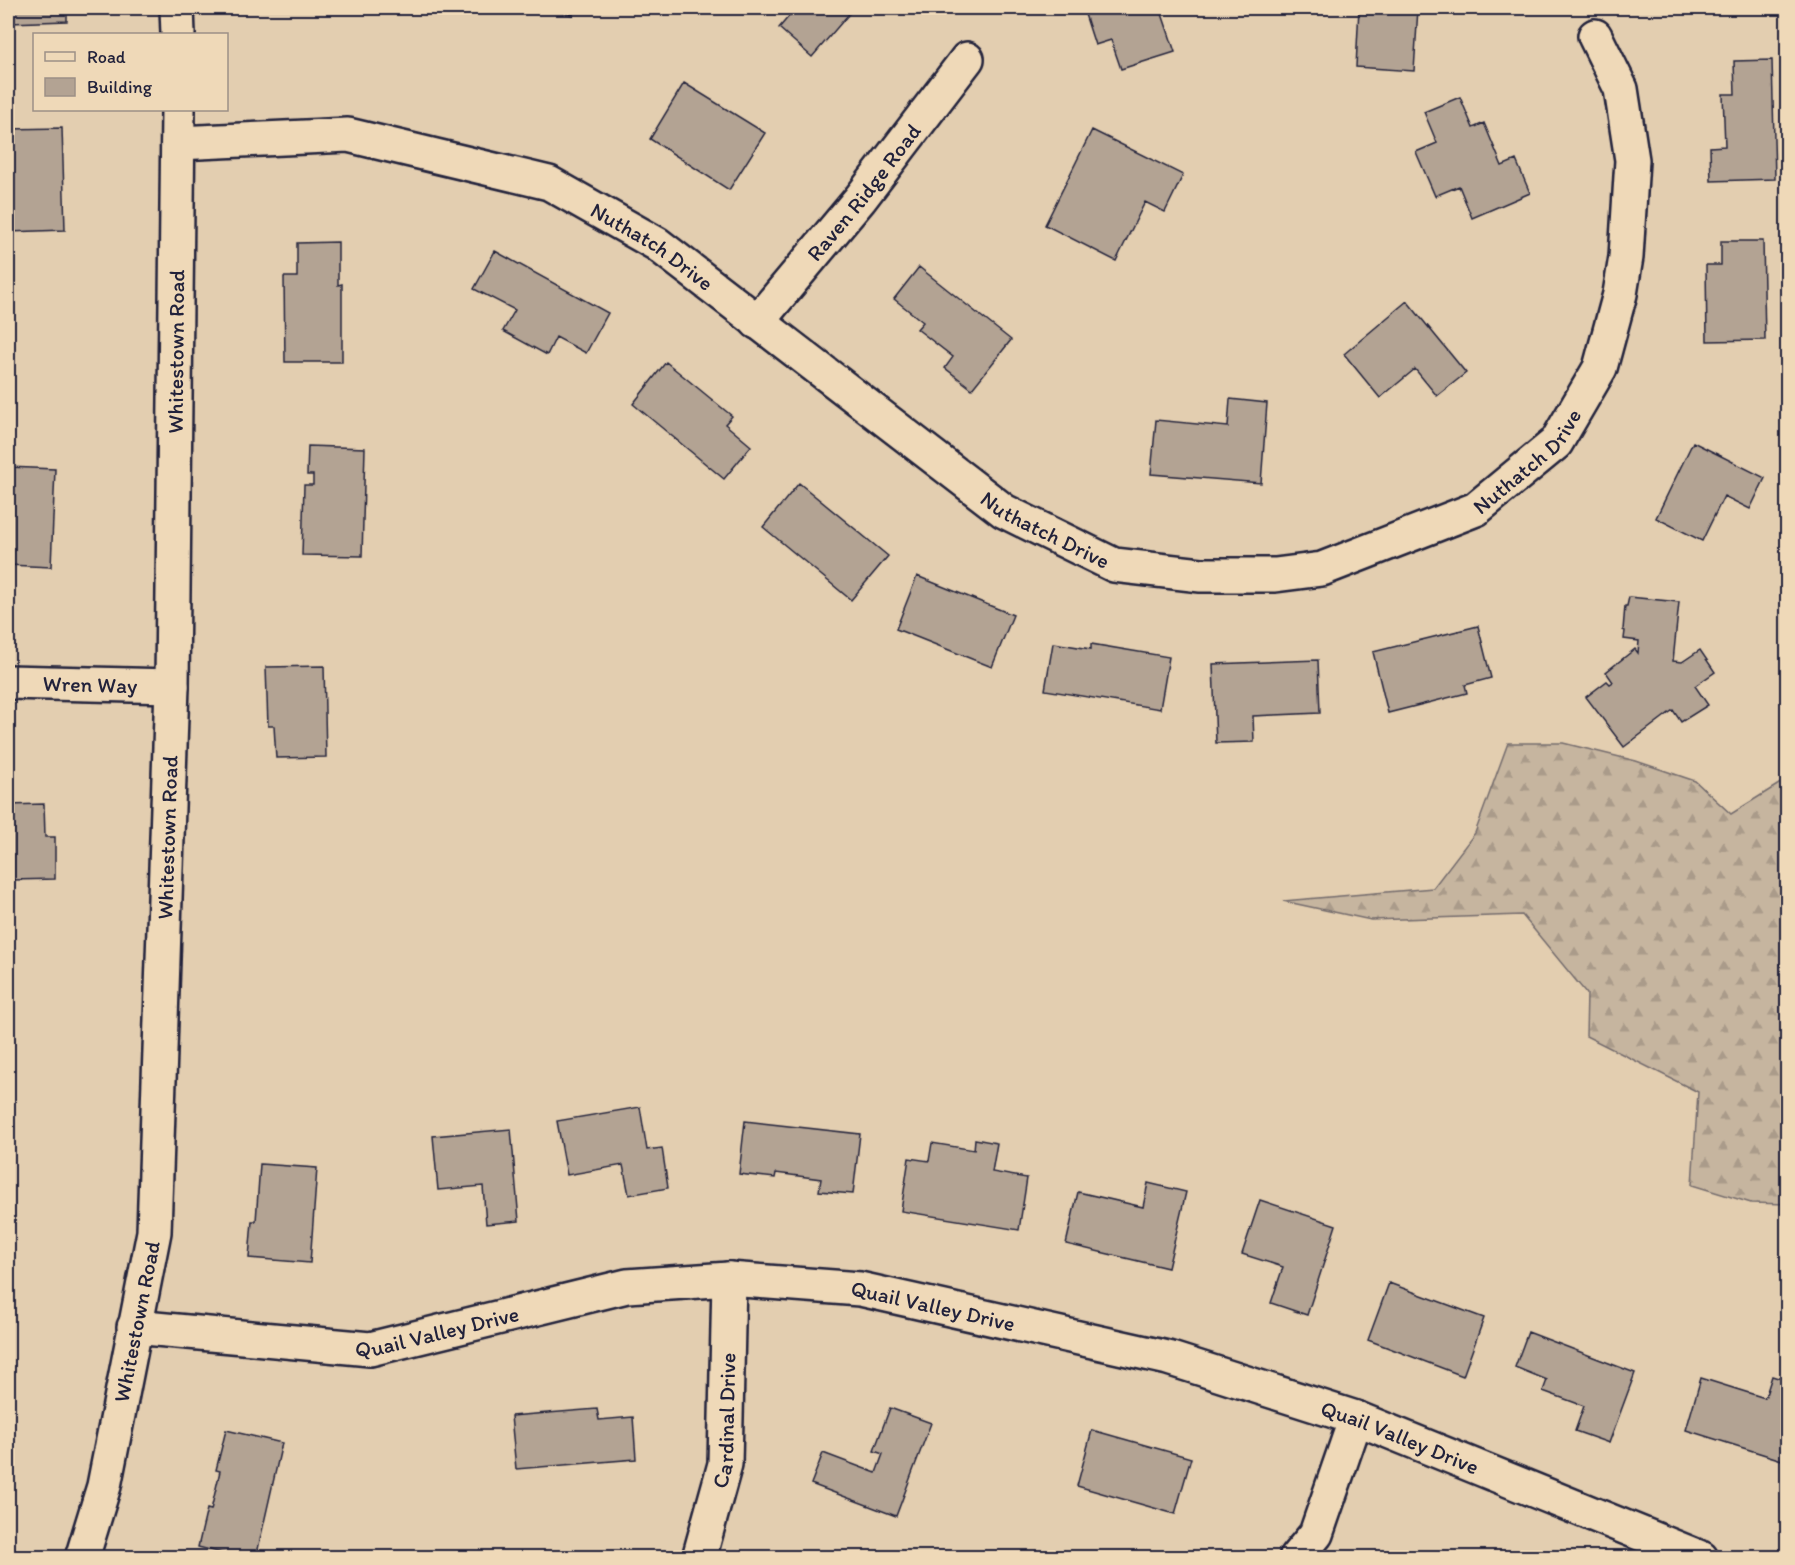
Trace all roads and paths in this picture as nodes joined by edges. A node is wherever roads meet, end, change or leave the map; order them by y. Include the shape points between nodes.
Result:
1 (177, 8) edge
2 (177, 33) edge
3 (1595, 36) dead end
4 (967, 59) dead end
5 (178, 111) edge
6 (178, 143) junction
7 (757, 322) junction
8 (8, 682) edge
9 (172, 686) junction
10 (729, 1279) junction
11 (134, 1327) junction
12 (1356, 1418) junction
13 (82, 1557) edge
14 (699, 1557) edge
15 (1296, 1557) edge
16 (1701, 1557) edge

1 - 2 street
3 - 7 street, Nuthatch Drive via 1621,89 1632,160 1626,257 1600,368 1556,443 1476,509 1322,569 1275,575 1201,575 1114,565 1004,511
4 - 7 street, Raven Ridge Road via 860,199
5 - 6 street, Whitestown Road
6 - 7 street, Nuthatch Drive via 348,135 549,183 657,244
6 - 9 street, Whitestown Road
8 - 9 street, Wren Way
9 - 11 street, Whitestown Road via 154,1232
10 - 11 street, Quail Valley Drive via 627,1286 370,1349
10 - 12 street, Quail Valley Drive via 860,1289 1168,1358
10 - 14 street, Cardinal Drive via 725,1464
11 - 13 street, Whitestown Road via 104,1486
12 - 15 street via 1316,1534
12 - 16 street, Quail Valley Drive

